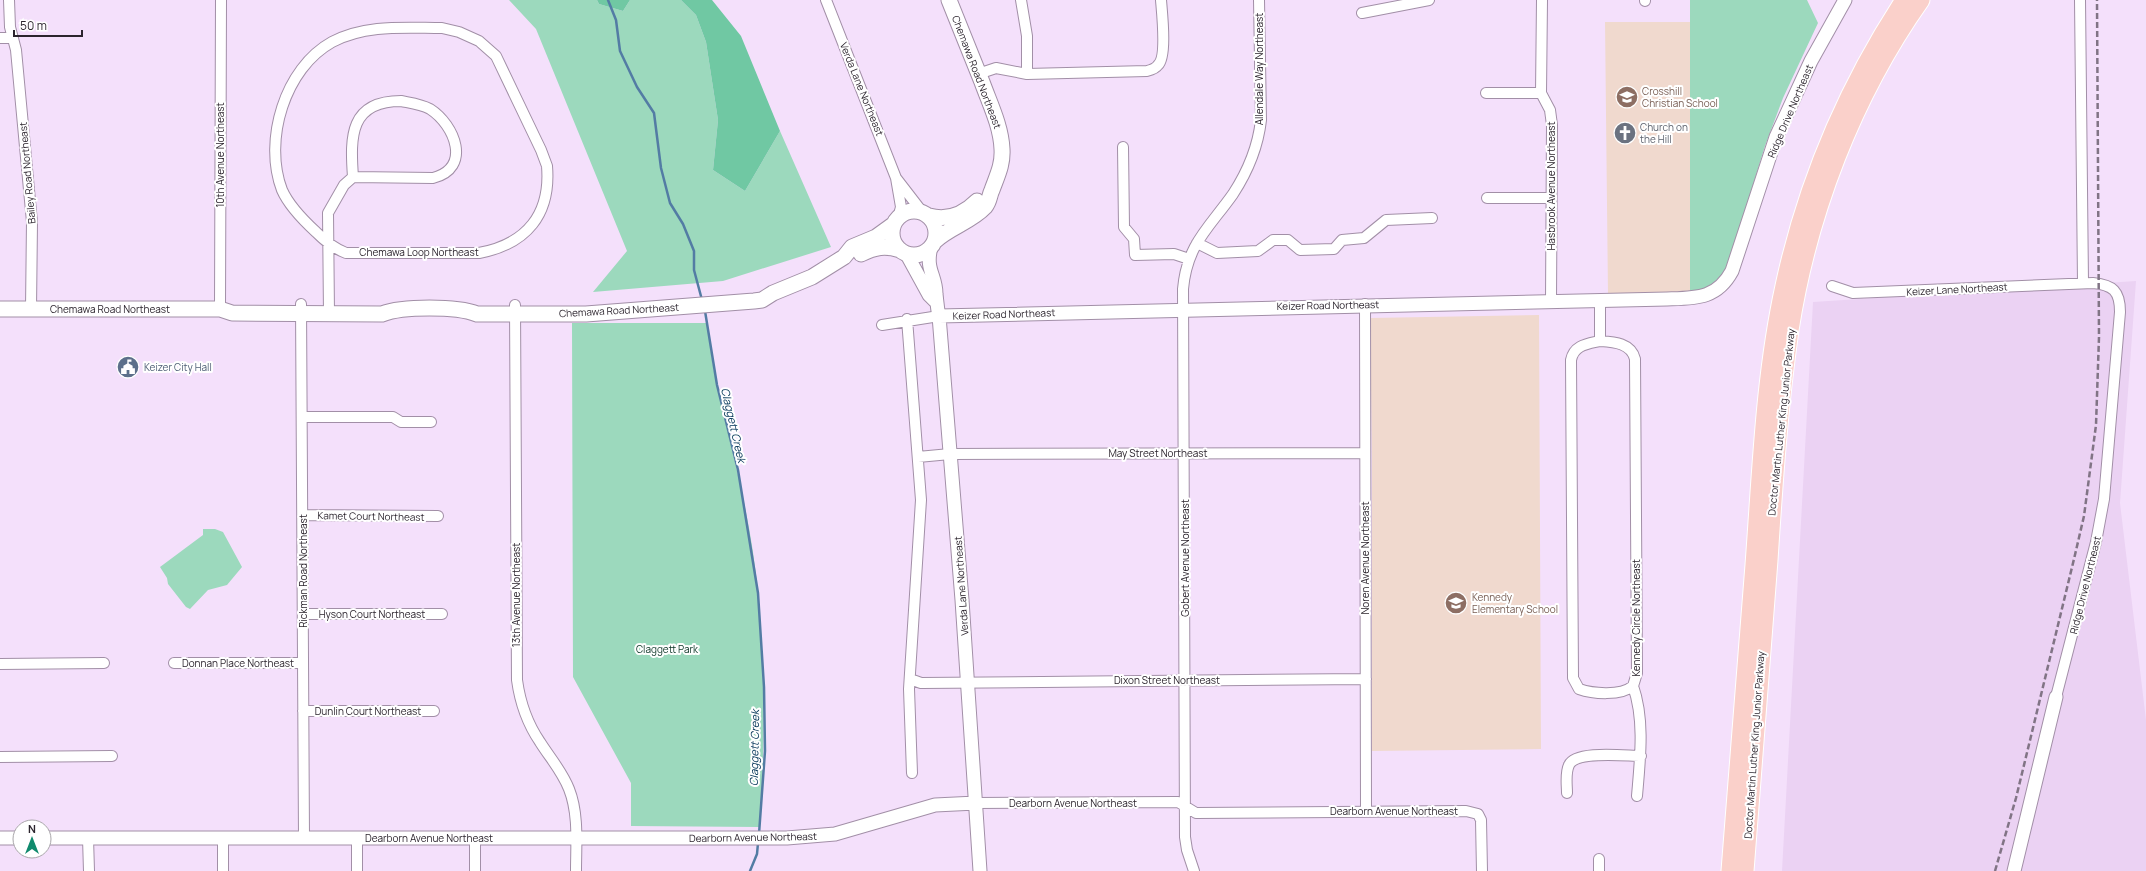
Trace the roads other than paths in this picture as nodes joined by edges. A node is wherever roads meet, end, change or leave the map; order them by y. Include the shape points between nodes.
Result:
1 (9, 0) edge
2 (221, 0) edge
3 (826, 0) edge
4 (949, 0) edge
5 (1021, 0) edge
6 (1161, 0) edge
7 (1259, 0) edge
8 (1429, 0) edge
9 (1542, 0) edge
10 (1845, 0) edge
11 (1904, 0) edge
12 (1921, 0) edge
13 (2080, 0) edge
14 (1362, 13) dead end
15 (0, 38) edge
16 (13, 38) junction
17 (978, 74) junction
18 (1027, 74) junction
19 (1486, 93) dead end
20 (1541, 93) junction
21 (1123, 147) dead end
22 (353, 176) junction
23 (896, 178) junction
24 (991, 191) junction
25 (1487, 198) dead end
26 (1551, 198) junction
27 (926, 214) junction
28 (1432, 218) dead end
29 (896, 221) junction
30 (328, 243) junction
31 (1197, 243) junction
32 (933, 244) junction
33 (903, 252) junction
34 (844, 257) junction
35 (1189, 259) junction
36 (2083, 283) junction
37 (1832, 286) dead end
38 (1716, 290) joint
39 (1600, 300) junction
40 (935, 301) junction
41 (1551, 301) junction
42 (1365, 304) junction
43 (0, 309) edge
44 (31, 309) junction
45 (220, 309) junction
46 (302, 309) junction
47 (329, 309) junction
48 (1183, 309) junction
49 (515, 310) junction
50 (939, 316) junction
51 (907, 319) junction
52 (882, 325) dead end
53 (1600, 341) junction
54 (302, 417) junction
55 (431, 422) dead end
56 (1185, 453) junction
57 (1365, 453) junction
58 (950, 454) junction
59 (918, 457) junction
60 (304, 515) junction
61 (438, 516) dead end
62 (303, 614) junction
63 (442, 614) dead end
64 (104, 663) dead end
65 (174, 663) dead end
66 (302, 663) junction
67 (0, 664) edge
68 (910, 679) junction
69 (1366, 679) junction
70 (1186, 680) junction
71 (968, 682) junction
72 (1633, 686) junction
73 (2056, 697) joint
74 (303, 711) junction
75 (434, 711) dead end
76 (112, 756) dead end
77 (1641, 756) junction
78 (0, 757) edge
79 (912, 773) dead end
80 (1567, 793) dead end
81 (1637, 796) dead end
82 (976, 803) junction
83 (1186, 807) junction
84 (1366, 811) junction
85 (0, 838) edge
86 (12, 838) edge
87 (52, 838) edge
88 (88, 838) junction
89 (223, 838) junction
90 (304, 838) junction
91 (357, 838) junction
92 (475, 838) junction
93 (576, 838) junction
94 (1599, 859) dead end
95 (89, 871) edge
96 (223, 871) edge
97 (357, 871) edge
98 (475, 871) edge
99 (576, 871) edge
100 (980, 871) edge
101 (1194, 871) edge
102 (1482, 871) edge
103 (1599, 871) edge
104 (1730, 871) edge
105 (1745, 871) edge
106 (2014, 871) edge

1 - 16 street, Bailey Road Northeast
2 - 45 street, 10th Avenue Northeast
3 - 23 street, Verda Lane Northeast
4 - 17 main road, Chemawa Road Northeast
5 - 18 street via 1028,36
6 - 18 street via 1163,55 1159,65 1147,71
7 - 31 street, Allendale Way Northeast via 1259,133 1242,179
8 - 14 street
9 - 20 street, Hasbrook Avenue Northeast
10 - 38 street, Ridge Drive Northeast via 1811,61 1776,137 1735,265 1725,283
11 - 104 highway, Doctor Martin Luther King Junior Parkway via 1864,66 1837,123 1807,204 1783,288 1767,407
12 - 105 highway, Doctor Martin Luther King Junior Parkway via 1890,47 1852,124 1825,195 1799,284 1790,328 1780,413
13 - 36 street
15 - 16 street
16 - 44 street, Bailey Road Northeast via 30,199
17 - 18 street via 996,68
17 - 24 main road, Chemawa Road Northeast via 999,130 1002,148 999,173
19 - 20 street
20 - 26 street, Hasbrook Avenue Northeast via 1550,110 1552,125
21 - 35 street via 1124,227 1134,239 1134,255 1168,254
22 - 22 street via 440,176 451,168 455,161 456,146 453,136 438,115 423,106 401,101 375,105 359,118 353,132
22 - 30 street via 344,185 330,208
23 - 27 street, Verda Lane Northeast
23 - 29 street, Verda Lane Northeast via 901,207
24 - 27 main road, Chemawa Road Northeast via 955,215 941,219
24 - 32 main road, Chemawa Road Northeast via 990,200 976,215 952,228
25 - 26 street
26 - 41 street, Hasbrook Avenue Northeast
27 - 29 main road via 909,212
27 - 32 main road via 936,228
28 - 31 street via 1386,220 1368,236 1342,240 1334,249 1300,250 1288,240 1273,240 1258,251 1217,253
29 - 33 main road via 893,238
29 - 34 main road, Chemawa Road Northeast via 876,237 852,247
30 - 30 street, Chemawa Loop Northeast via 346,253 479,253 508,244 537,219 548,184 547,166 502,66 489,48 471,37 449,29 375,29 355,33 331,43 306,64 293,81 281,112 276,134 278,171 282,190 292,206
30 - 47 street
31 - 35 street, Allendale Way Northeast
32 - 33 main road via 920,254
32 - 40 street, Verda Lane Northeast via 928,264 936,294
33 - 34 main road, Chemawa Road Northeast via 892,247 880,247
33 - 40 street, Verda Lane Northeast
34 - 49 main road, Chemawa Road Northeast via 812,277 762,300 741,298 686,302 586,314
35 - 48 street, Allendale Way Northeast via 1184,276
36 - 37 street, Keizer Lane Northeast via 1853,293
36 - 73 street, Ridge Drive Northeast via 2106,285 2117,293 2120,312 2104,499 2096,542
38 - 39 street, Keizer Road Northeast via 1692,297
39 - 41 street, Keizer Road Northeast
39 - 53 street
40 - 50 street, Verda Lane Northeast
41 - 42 street, Keizer Road Northeast
42 - 48 street, Keizer Road Northeast
42 - 57 street, Noren Avenue Northeast
43 - 44 main road, Chemawa Road Northeast
44 - 45 main road, Chemawa Road Northeast
45 - 46 main road, Chemawa Road Northeast via 232,313
46 - 47 main road, Chemawa Road Northeast
46 - 54 street, Rickman Road Northeast
47 - 49 main road, Chemawa Road Northeast via 382,314 393,310 464,309 474,304
48 - 50 street, Keizer Road Northeast
48 - 56 street, Gobert Avenue Northeast
49 - 93 street, 13th Avenue Northeast via 516,640 519,697 539,741 570,790 574,805
50 - 51 street
50 - 58 street, Verda Lane Northeast
51 - 52 street
51 - 59 street
53 - 72 street, Kennedy Circle Northeast via 1626,346 1634,353 1635,359 1637,673
53 - 72 street, Kennedy Circle Northeast via 1576,348 1571,360 1573,678 1579,689 1585,691 1621,692
54 - 55 street via 393,417 401,422
54 - 60 street, Rickman Road Northeast
56 - 57 street, May Street Northeast
56 - 58 street, May Street Northeast
56 - 70 street, Gobert Avenue Northeast
57 - 69 street, Noren Avenue Northeast
58 - 59 street, May Street Northeast
58 - 71 street, Verda Lane Northeast
59 - 68 street via 921,500
60 - 61 street, Kamet Court Northeast
60 - 62 street, Rickman Road Northeast
62 - 63 street, Hyson Court Northeast
62 - 66 street, Rickman Road Northeast
64 - 67 street
65 - 66 street, Donnan Place Northeast
66 - 74 street, Rickman Road Northeast
68 - 71 street, Dixon Street Northeast via 921,683
68 - 79 street
69 - 70 street, Dixon Street Northeast
69 - 84 street, Noren Avenue Northeast
70 - 71 street, Dixon Street Northeast
70 - 83 street, Gobert Avenue Northeast
71 - 82 street, Verda Lane Northeast
72 - 77 street via 1637,700
73 - 106 street, Ridge Drive Northeast
74 - 75 street, Dunlin Court Northeast
74 - 90 street, Rickman Road Northeast
76 - 78 street
77 - 80 street via 1579,757 1569,764
77 - 81 street
82 - 83 street, Dearborn Avenue Northeast via 1178,802
82 - 93 street, Dearborn Avenue Northeast via 935,805 835,834 787,838
82 - 100 street, Verda Lane Northeast
83 - 84 street, Dearborn Avenue Northeast via 1196,813
83 - 101 street, Gobert Avenue Northeast via 1185,837
84 - 102 street, Dearborn Avenue Northeast via 1466,811 1478,814 1482,827
85 - 86 street
87 - 88 street, Dearborn Avenue Northeast
88 - 89 street, Dearborn Avenue Northeast
88 - 95 street
89 - 90 street, Dearborn Avenue Northeast
89 - 96 street
90 - 91 street, Dearborn Avenue Northeast
91 - 92 street, Dearborn Avenue Northeast
91 - 97 street
92 - 93 street, Dearborn Avenue Northeast
92 - 98 street
93 - 99 street, 13th Avenue Northeast
94 - 103 street

